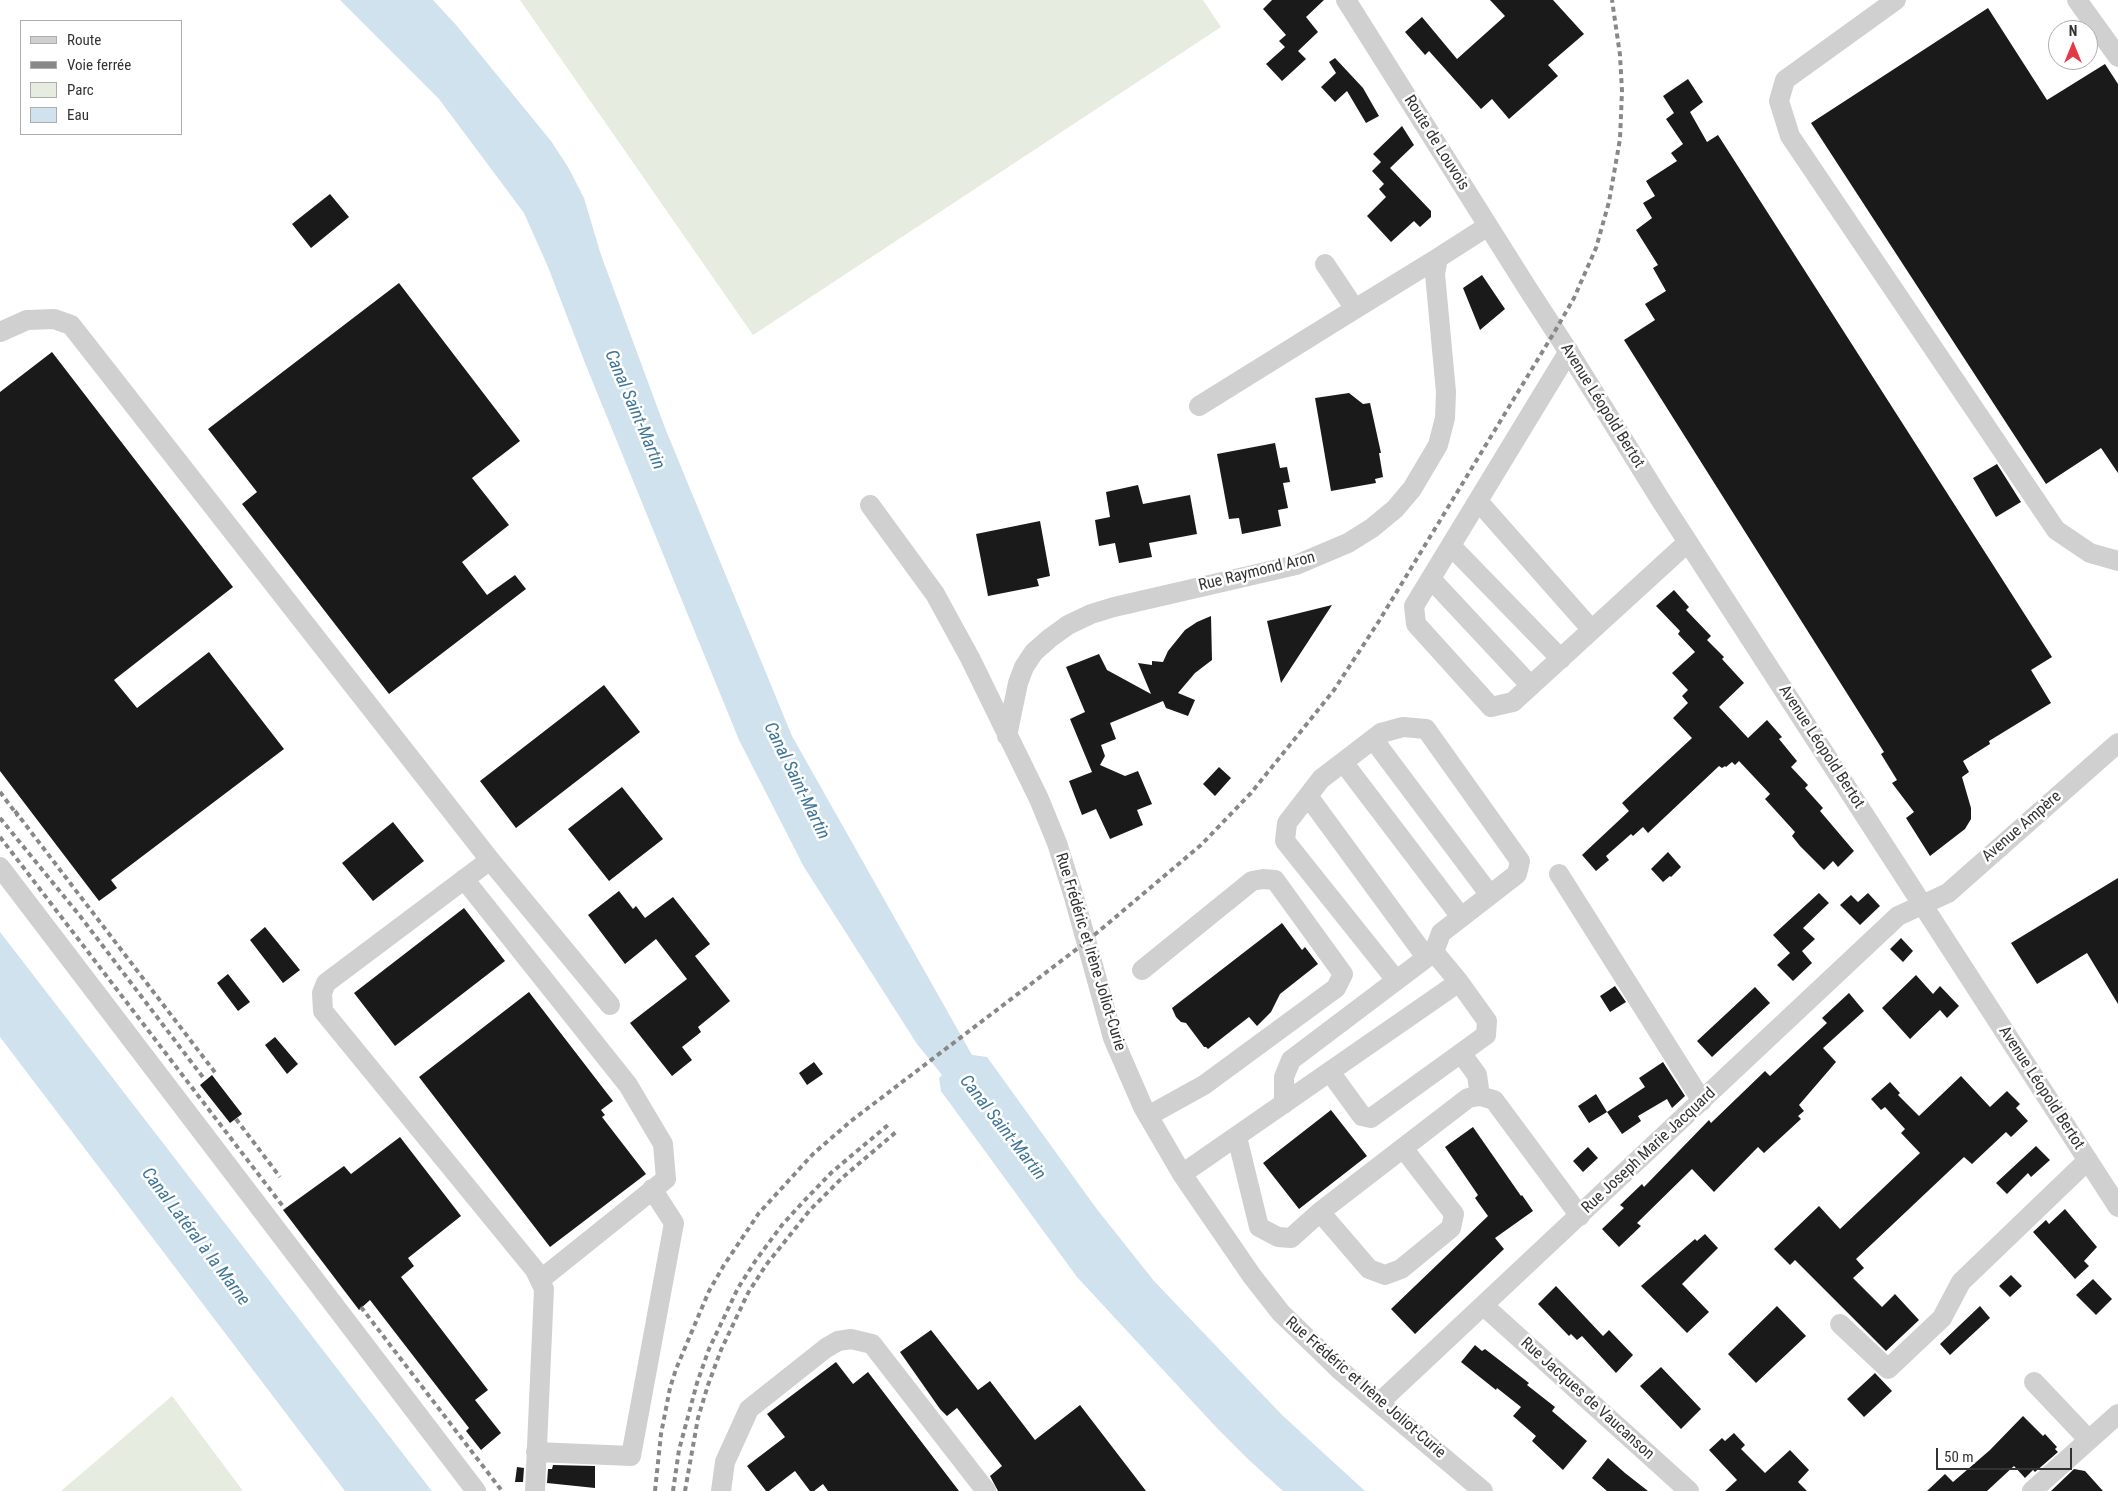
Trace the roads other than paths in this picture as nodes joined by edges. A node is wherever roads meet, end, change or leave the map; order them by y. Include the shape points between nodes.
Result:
1 (1346, 0) edge
2 (1896, 0) edge
3 (2077, 0) edge
4 (2118, 57) edge
5 (1488, 226) junction
6 (1438, 258) junction
7 (1325, 264) dead end
8 (1526, 286) joint
9 (1355, 310) junction
10 (0, 332) edge
11 (1569, 351) junction
12 (1199, 406) dead end
13 (1478, 501) junction
14 (870, 505) dead end
15 (1688, 542) junction
16 (1451, 546) junction
17 (2118, 561) edge
18 (1431, 579) junction
19 (1592, 630) junction
20 (1561, 658) junction
21 (1530, 686) junction
22 (1007, 736) junction
23 (1373, 739) junction
24 (2118, 743) edge
25 (1343, 762) junction
26 (1308, 796) junction
27 (490, 860) junction
28 (0, 867) edge
29 (1559, 874) dead end
30 (464, 879) junction
31 (1490, 895) junction
32 (1922, 905) junction
33 (1461, 917) junction
34 (1430, 954) junction
35 (1142, 970) dead end
36 (1396, 980) junction
37 (1459, 982) junction
38 (610, 1005) dead end
39 (1462, 1053) junction
40 (1330, 1072) junction
41 (1480, 1096) junction
42 (1702, 1101) junction
43 (1284, 1104) junction
44 (1148, 1116) junction
45 (1237, 1137) junction
46 (1403, 1148) junction
47 (2088, 1160) junction
48 (1182, 1174) junction
49 (652, 1189) junction
50 (2118, 1207) edge
51 (1320, 1212) junction
52 (1580, 1216) junction
53 (540, 1280) junction
54 (1484, 1306) junction
55 (1840, 1324) dead end
56 (2034, 1382) dead end
57 (1380, 1402) junction
58 (2118, 1414) edge
59 (2088, 1439) junction
60 (536, 1452) junction
61 (476, 1491) edge
62 (535, 1491) edge
63 (721, 1491) edge
64 (986, 1491) edge
65 (1483, 1491) edge
66 (1689, 1491) edge
67 (2032, 1491) edge

1 - 5 street, Route de Louvois
2 - 17 street via 1785,80 1779,101 1790,136 2056,530 2090,553
3 - 4 street
5 - 6 street
5 - 8 street, Route de Louvois
6 - 9 street
6 - 22 street, Rue Raymond Aron via 1435,274 1446,392 1445,418 1438,445 1412,489 1395,509 1348,543 1296,565 1114,607 1068,625 1034,652 1024,667
7 - 9 street
8 - 11 street, Avenue Léopold Bertot
9 - 12 street
10 - 27 street via 27,320 54,319 71,325
11 - 13 street
11 - 15 street, Avenue Léopold Bertot
13 - 16 street
13 - 19 street
14 - 22 street, Rue Frédéric et Irène Joliot-Curie via 935,594
15 - 19 street
15 - 32 street, Avenue Léopold Bertot
16 - 18 street
16 - 20 street
18 - 21 street
18 - 21 street via 1414,606 1416,624 1491,707 1512,702
19 - 20 street
20 - 21 street
22 - 44 street, Rue Frédéric et Irène Joliot-Curie via 1039,799 1056,843 1113,1038
23 - 25 street
23 - 31 street
23 - 31 street via 1381,733 1403,727 1426,729 1520,861 1517,874
24 - 32 street, Avenue Ampère via 1948,893
25 - 26 street via 1321,779
25 - 33 street
26 - 34 street
26 - 36 street via 1287,823 1284,841
27 - 30 street
27 - 38 street
28 - 61 street
29 - 42 street
30 - 49 street via 628,1085 663,1144 666,1179
30 - 53 street via 326,983 322,993 323,1011
31 - 33 street
32 - 42 street, Rue Joseph Marie Jacquard via 1898,916
32 - 47 street, Avenue Léopold Bertot
33 - 34 street via 1441,933
34 - 36 street
34 - 37 street
35 - 44 street via 1252,881 1263,879 1275,880 1343,974 1336,988 1204,1085
36 - 43 street via 1291,1060 1284,1077
37 - 39 street via 1487,1021 1486,1035
37 - 40 street
39 - 40 street via 1371,1118 1362,1116
39 - 41 street via 1477,1075
40 - 43 street
41 - 46 street via 1468,1098
41 - 52 street via 1494,1100
42 - 52 street, Rue Joseph Marie Jacquard
43 - 45 street
44 - 48 street, Rue Frédéric et Irène Joliot-Curie
45 - 48 street
45 - 51 street via 1259,1227 1291,1238
46 - 51 street
46 - 51 street via 1454,1214 1451,1228 1401,1269 1385,1274 1369,1269
47 - 50 street, Avenue Léopold Bertot
47 - 55 street via 1961,1282 1942,1318 1888,1369
48 - 57 street, Rue Frédéric et Irène Joliot-Curie via 1280,1313 1341,1371
49 - 53 street
49 - 60 street via 674,1223 631,1456
52 - 54 street, Rue Joseph Marie Jacquard
53 - 60 street via 544,1289
54 - 57 street, Rue Joseph Marie Jacquard
54 - 66 street, Rue Jacques de Vaucanson
56 - 59 street
57 - 65 street, Rue Frédéric et Irène Joliot-Curie
58 - 59 street
59 - 67 street
60 - 62 street
63 - 64 street via 726,1462 749,1409 826,1348 851,1339 872,1344

